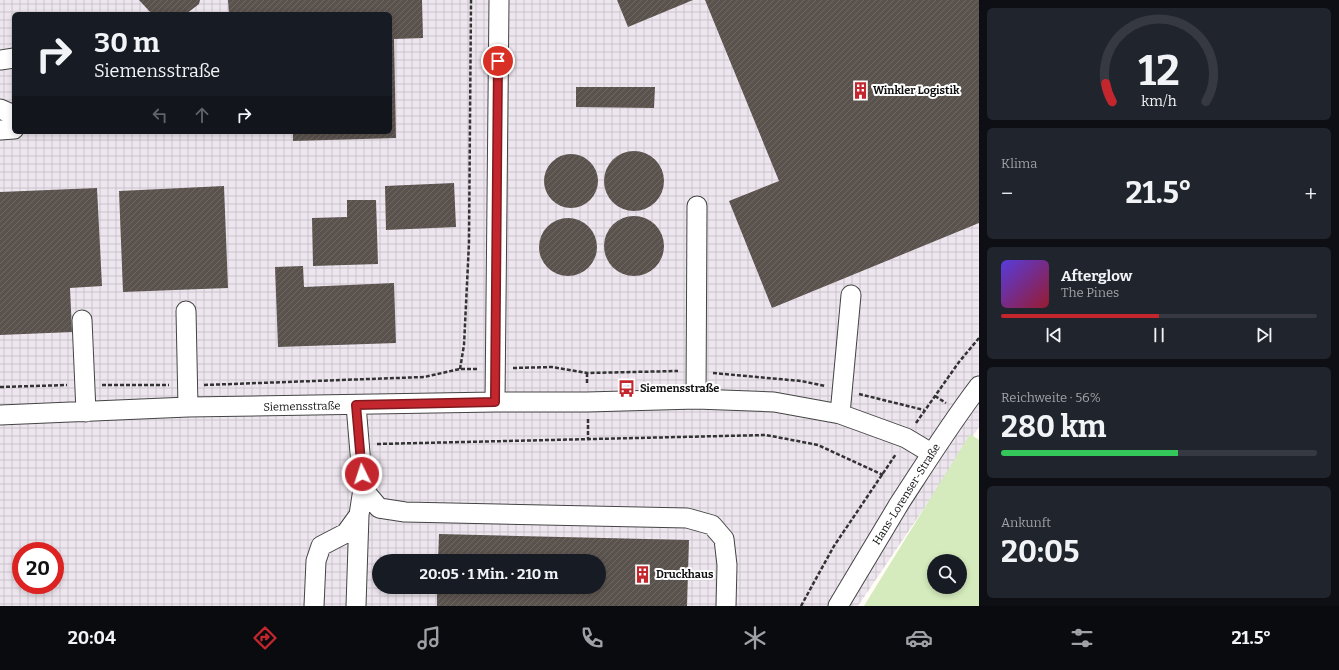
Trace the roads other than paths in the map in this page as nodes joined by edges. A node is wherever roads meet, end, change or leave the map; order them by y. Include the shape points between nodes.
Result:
1 (499, 0) edge
2 (12, 58) edge
3 (0, 60) edge
4 (0, 109) edge
5 (12, 114) edge
6 (12, 129) edge
7 (0, 130) edge
8 (697, 206) dead end
9 (851, 295) dead end
10 (186, 311) dead end
11 (82, 320) dead end
12 (979, 386) edge
13 (696, 399) junction
14 (495, 402) junction
15 (356, 405) junction
16 (188, 408) junction
17 (86, 412) junction
18 (840, 414) junction
19 (0, 415) edge
20 (931, 454) junction
21 (363, 489) junction
22 (359, 515) junction
23 (314, 606) edge
24 (356, 606) edge
25 (726, 606) edge
26 (838, 606) edge

1 - 14 street
2 - 3 street
4 - 5 street
6 - 7 street
8 - 13 street
9 - 18 street
10 - 16 street
11 - 17 street
12 - 20 street, Hans-Lorenser-Straße
13 - 14 street, Siemensstraße
13 - 18 street, Siemensstraße via 774,402
14 - 15 street, Siemensstraße
15 - 16 street, Siemensstraße
15 - 21 street
16 - 17 street, Siemensstraße
17 - 19 street, Siemensstraße
18 - 20 street, Siemensstraße via 906,438
20 - 26 street, Hans-Lorenser-Straße
21 - 22 street
21 - 25 street via 379,508 405,512 687,518 712,524 724,539 727,565
22 - 23 street via 346,533 321,546 316,561
22 - 24 street

